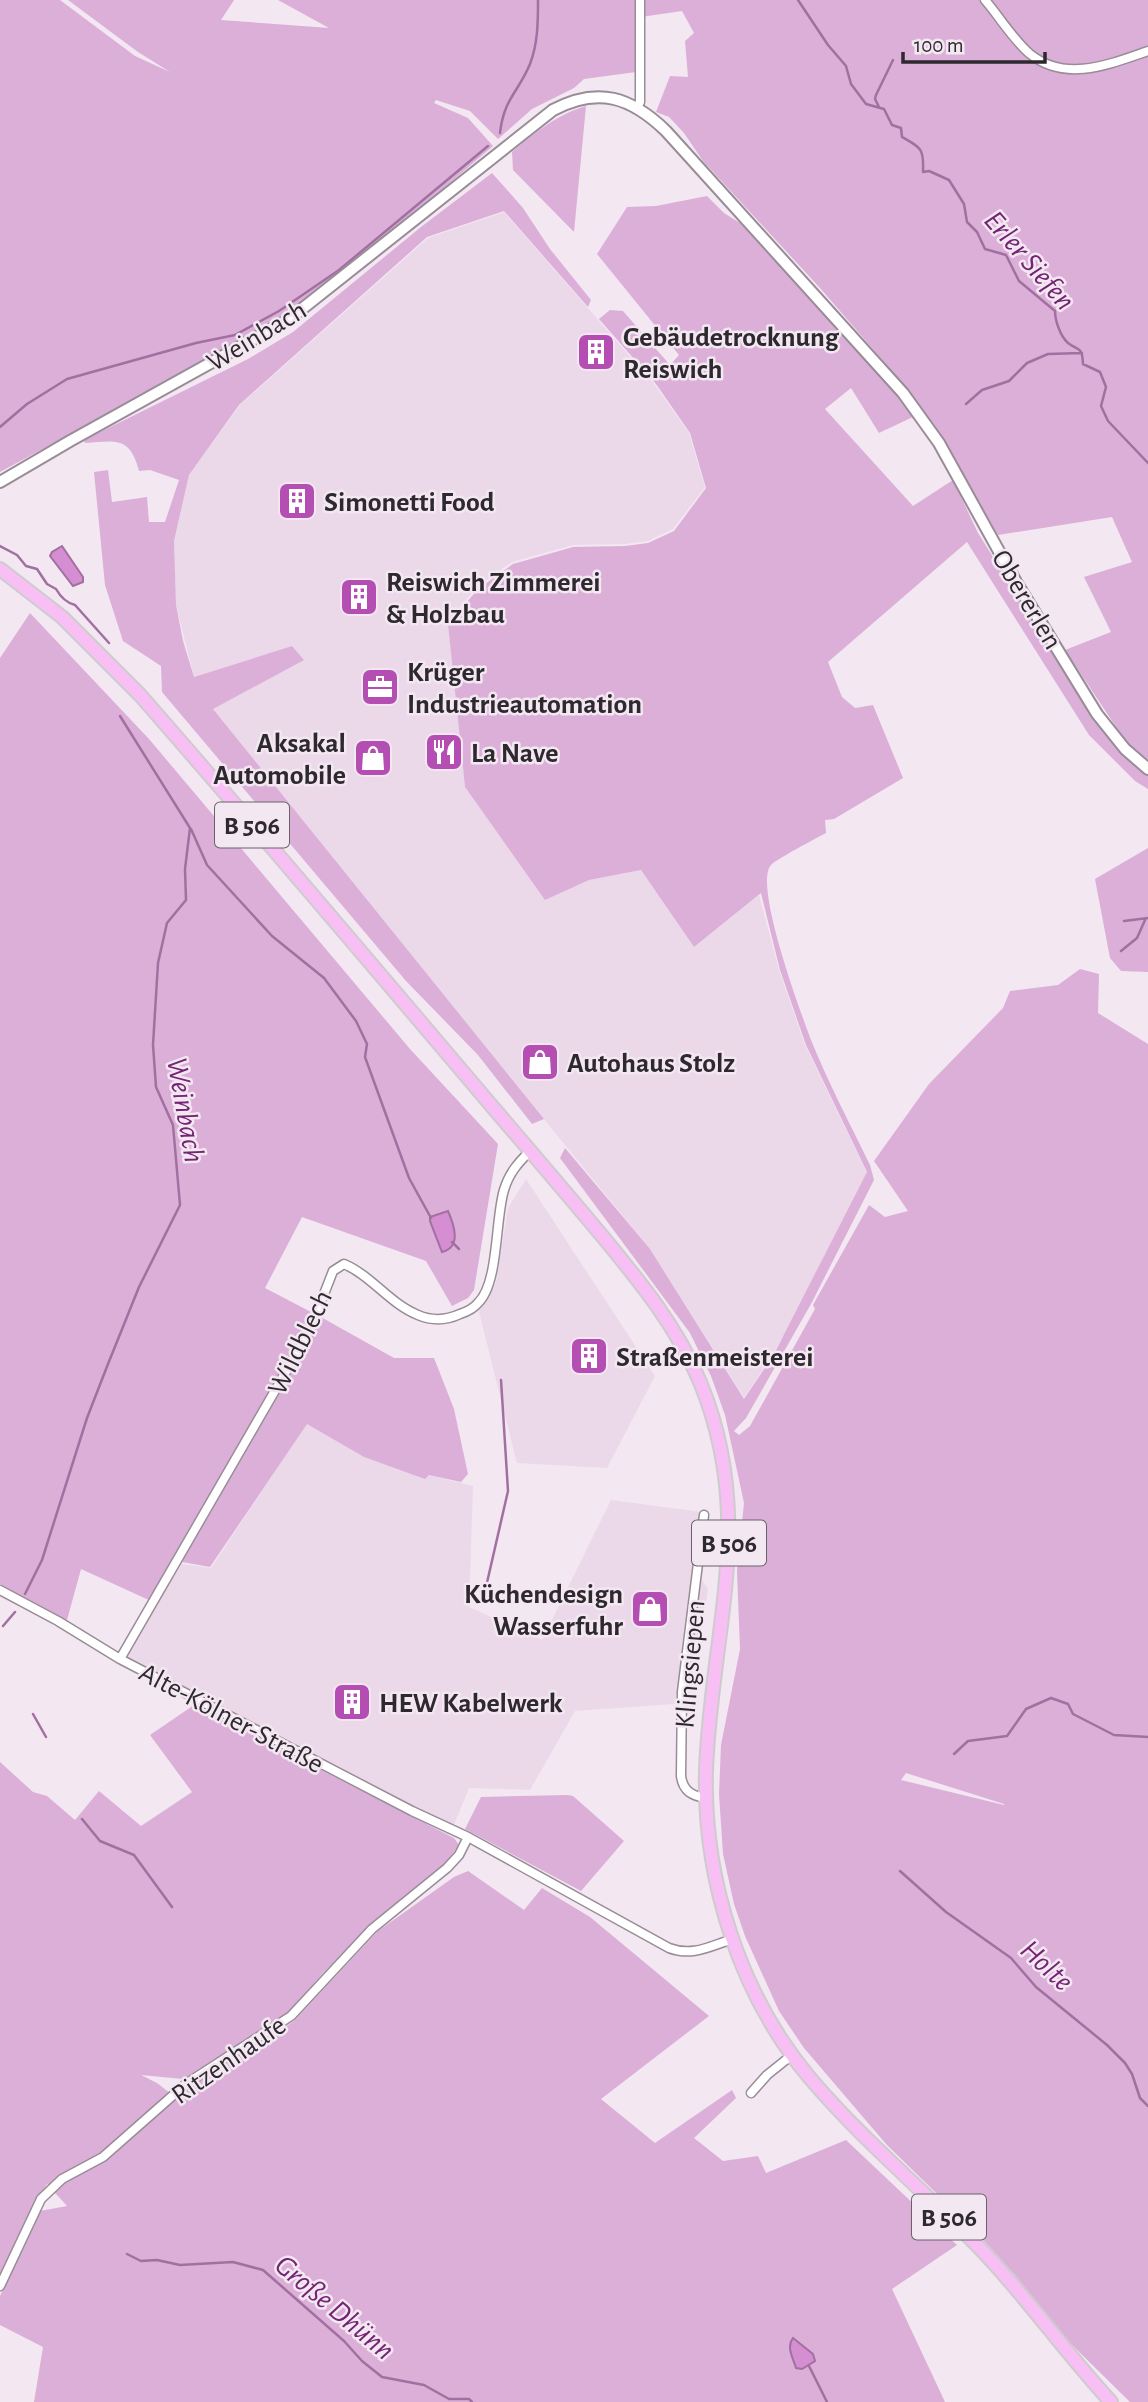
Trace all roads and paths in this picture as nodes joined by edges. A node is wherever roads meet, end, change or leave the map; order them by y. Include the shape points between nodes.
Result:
1 (640, 0) edge
2 (985, 0) edge
3 (1148, 51) edge
4 (637, 108) junction
5 (0, 482) edge
6 (0, 569) edge
7 (1148, 769) edge
8 (530, 1151) junction
9 (704, 1516) dead end
10 (0, 1590) edge
11 (120, 1659) junction
12 (706, 1798) junction
13 (468, 1837) junction
14 (733, 1939) junction
15 (792, 2054) junction
16 (751, 2092) dead end
17 (0, 2287) edge
18 (1111, 2402) edge

1 - 4 street
2 - 3 street via 1030,54 1058,69 1098,68
4 - 5 main road, Weinbach via 592,96 573,100 540,118 288,320
4 - 7 main road, Obererlen via 704,172 923,419 1097,714
6 - 8 main road, B 506 via 68,623 140,695
8 - 11 street, Wildblech via 516,1165 503,1193 492,1275 480,1303 466,1312 450,1318 418,1315 358,1270 344,1264 333,1271 310,1330
8 - 12 main road, B 506 via 649,1293 695,1370 714,1421 723,1455 730,1529 708,1736
9 - 12 street, Klingsiepen via 681,1692 681,1776 688,1792
10 - 11 street, Alte-Kölner-Straße
11 - 13 street, Alte-Kölner-Straße
12 - 14 main road, B 506 via 712,1859
13 - 14 street via 669,1948 691,1953
13 - 17 street, Ritzenhaufe via 447,1868 372,1929 291,2016 187,2083 103,2157 62,2179 41,2199
14 - 15 main road, B 506 via 763,2006
15 - 16 street
15 - 18 main road, B 506 via 847,2118 991,2260

